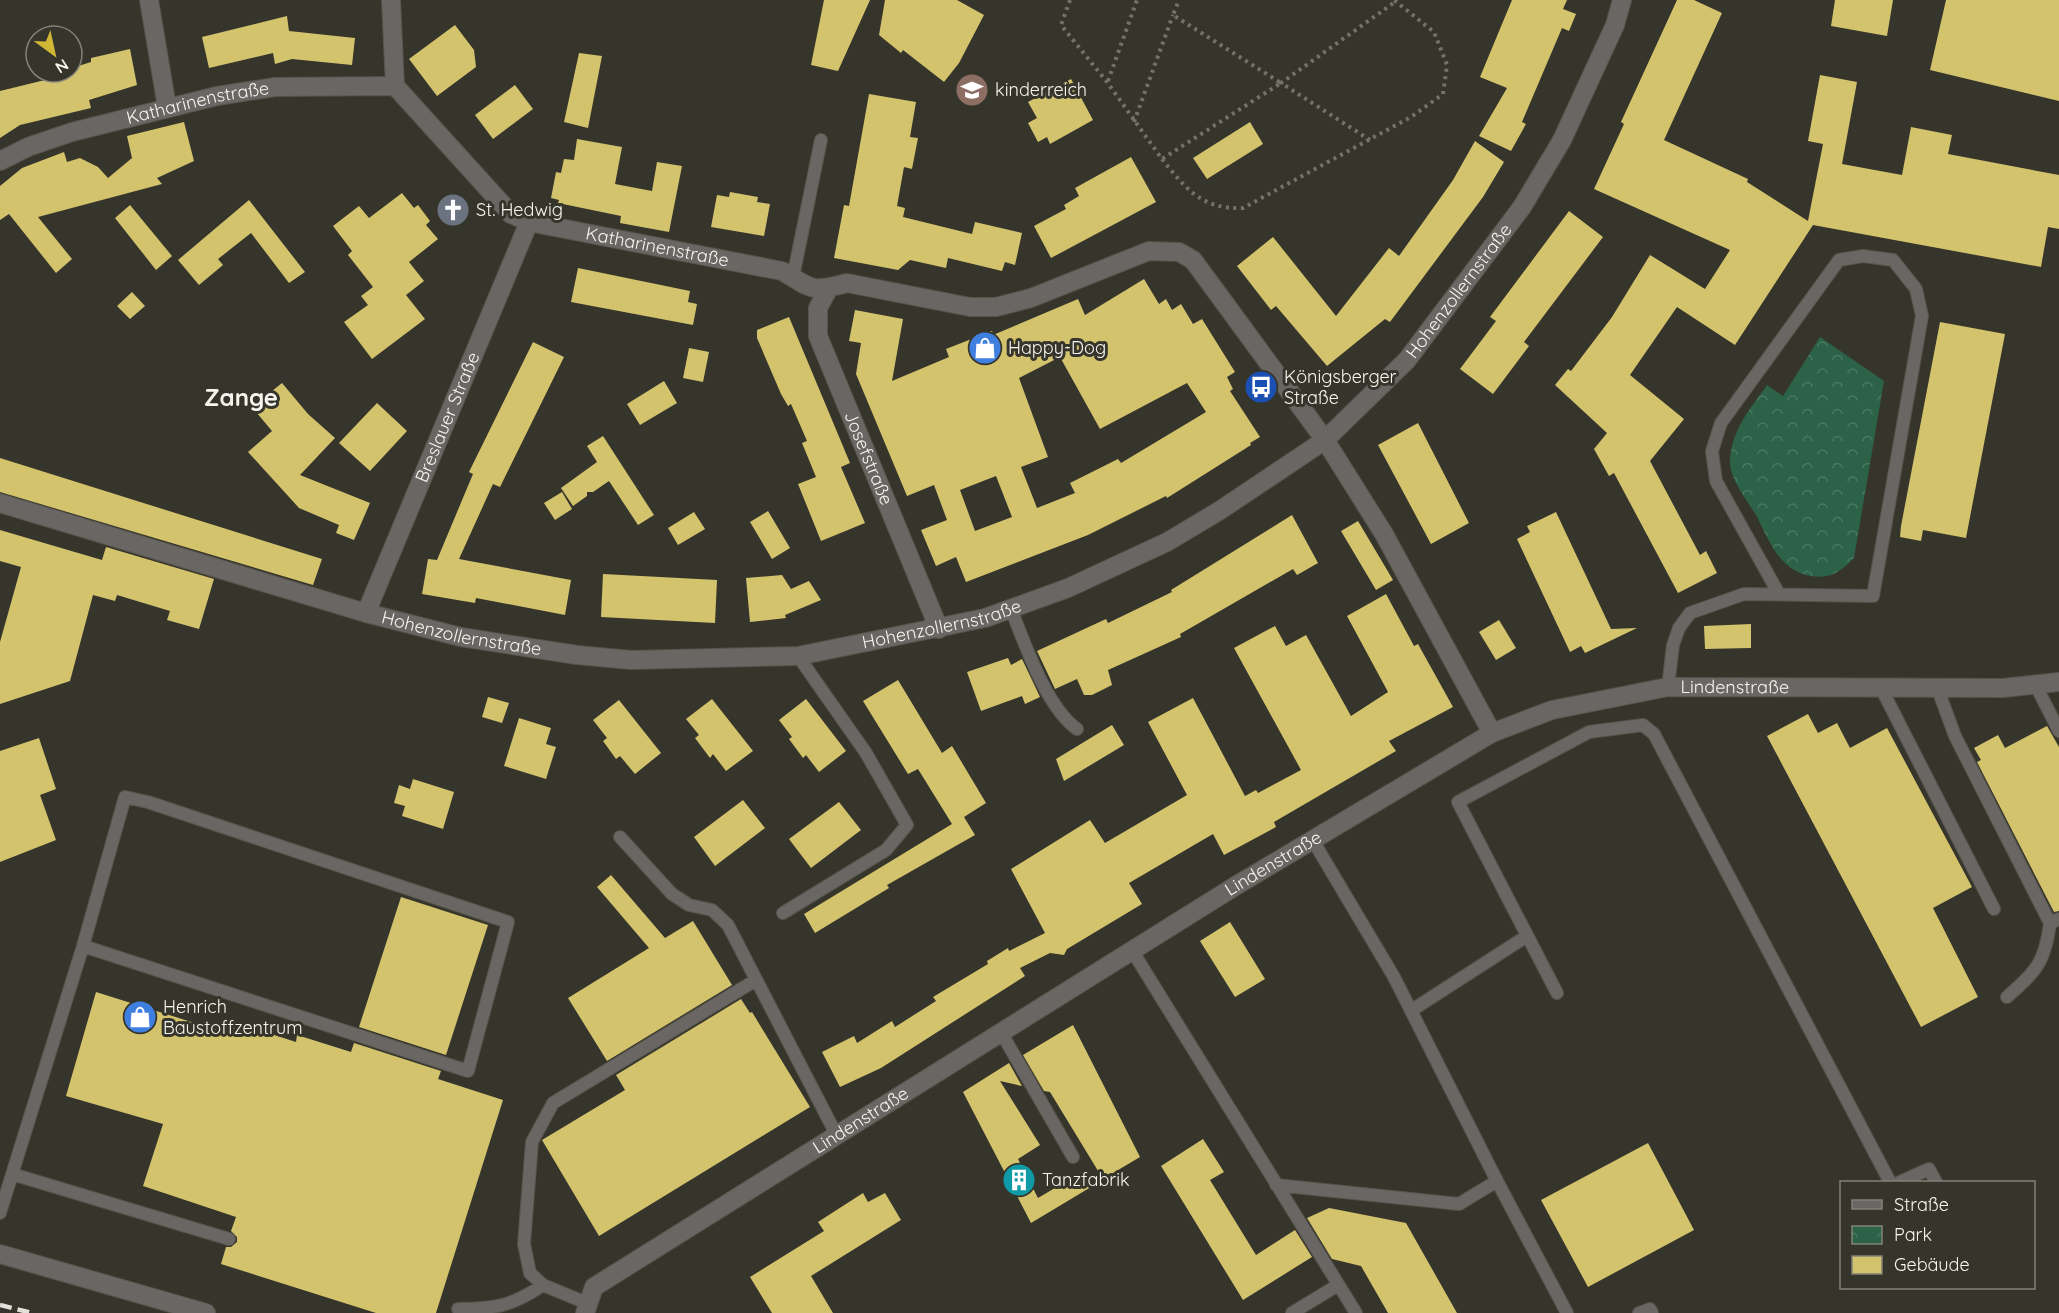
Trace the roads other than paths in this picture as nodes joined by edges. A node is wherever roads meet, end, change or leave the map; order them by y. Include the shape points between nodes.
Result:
1 (149, 0) edge
2 (391, 0) edge
3 (1622, 0) edge
4 (395, 86) junction
5 (167, 107) junction
6 (821, 140) dead end
7 (0, 161) edge
8 (528, 222) junction
9 (793, 277) junction
10 (829, 288) junction
11 (1325, 440) junction
12 (0, 503) edge
13 (1779, 594) junction
14 (1011, 609) junction
15 (366, 614) junction
16 (939, 628) junction
17 (798, 656) junction
18 (2059, 682) edge
19 (2035, 684) junction
20 (1880, 686) junction
21 (1668, 687) junction
22 (1937, 687) junction
23 (1077, 729) dead end
24 (2059, 731) edge
25 (1492, 733) junction
26 (620, 837) dead end
27 (1312, 839) junction
28 (1994, 909) dead end
29 (783, 913) dead end
30 (2055, 921) edge
31 (1527, 936) junction
32 (83, 946) junction
33 (1132, 952) junction
34 (756, 980) junction
35 (1557, 993) dead end
36 (2007, 997) dead end
37 (1412, 1010) junction
38 (1002, 1034) junction
39 (837, 1136) junction
40 (1072, 1157) dead end
41 (12, 1174) junction
42 (1497, 1181) junction
43 (1889, 1181) edge
44 (1902, 1181) edge
45 (1935, 1181) edge
46 (1276, 1185) junction
47 (0, 1213) edge
48 (229, 1239) dead end
49 (0, 1254) edge
50 (1338, 1285) junction
51 (543, 1286) junction
52 (587, 1308) edge
53 (458, 1309) dead end
54 (206, 1313) edge
55 (1292, 1313) edge
56 (1356, 1313) edge
57 (1567, 1313) edge
58 (1639, 1313) edge
59 (1653, 1313) edge

1 - 5 street
2 - 4 street
3 - 11 street, Hohenzollernstraße via 1615,25 1562,140 1522,207 1407,360
4 - 5 street, Katharinenstraße via 275,87
4 - 8 street, Katharinenstraße via 511,214
5 - 7 street, Katharinenstraße via 72,132
6 - 9 lane
8 - 9 street, Katharinenstraße via 782,271
8 - 15 street, Breslauer Straße
9 - 10 street, Katharinenstraße via 805,287
10 - 11 street, Katharinenstraße via 847,284 970,307 996,307 1031,298 1149,251 1179,252 1193,260
10 - 16 street, Josefstraße via 818,308 818,336
11 - 14 street, Hohenzollernstraße via 1167,542 1068,588
11 - 25 street via 1384,534
12 - 15 street, Hohenzollernstraße
13 - 13 lane via 1873,596 1922,316 1916,289 1893,260 1863,256 1839,260 1721,423 1712,451 1716,481
13 - 21 lane via 1744,594 1690,613 1673,645
14 - 16 street, Hohenzollernstraße
14 - 23 lane via 1054,702
15 - 17 street, Hohenzollernstraße via 461,637 620,659
16 - 17 street, Hohenzollernstraße
17 - 29 lane via 866,753 907,825 886,850
18 - 19 street, Lindenstraße
19 - 22 street, Lindenstraße
19 - 24 lane
20 - 21 street, Lindenstraße
20 - 22 street, Lindenstraße
20 - 28 lane
21 - 25 street, Lindenstraße via 1552,710
22 - 30 lane via 1955,736
25 - 27 street, Lindenstraße
26 - 34 lane via 672,894 712,910 728,926
27 - 33 street, Lindenstraße
27 - 37 lane
30 - 36 lane via 2036,971
31 - 35 lane
31 - 37 lane
31 - 43 lane via 1458,802 1589,732 1643,725 1654,734
32 - 32 lane via 468,1071 508,922 125,797
32 - 41 lane
33 - 38 street, Lindenstraße
33 - 46 lane
34 - 39 lane
34 - 51 lane via 554,1103 532,1142 524,1244 530,1273
37 - 42 lane
38 - 39 street, Lindenstraße
38 - 40 lane
39 - 52 street, Lindenstraße via 594,1287
41 - 47 lane
41 - 48 lane
42 - 46 lane via 1459,1204
42 - 57 lane
44 - 45 lane via 1929,1169
46 - 50 lane
49 - 54 street
50 - 55 lane
50 - 56 lane
51 - 52 lane
51 - 53 lane via 495,1309
58 - 59 lane

